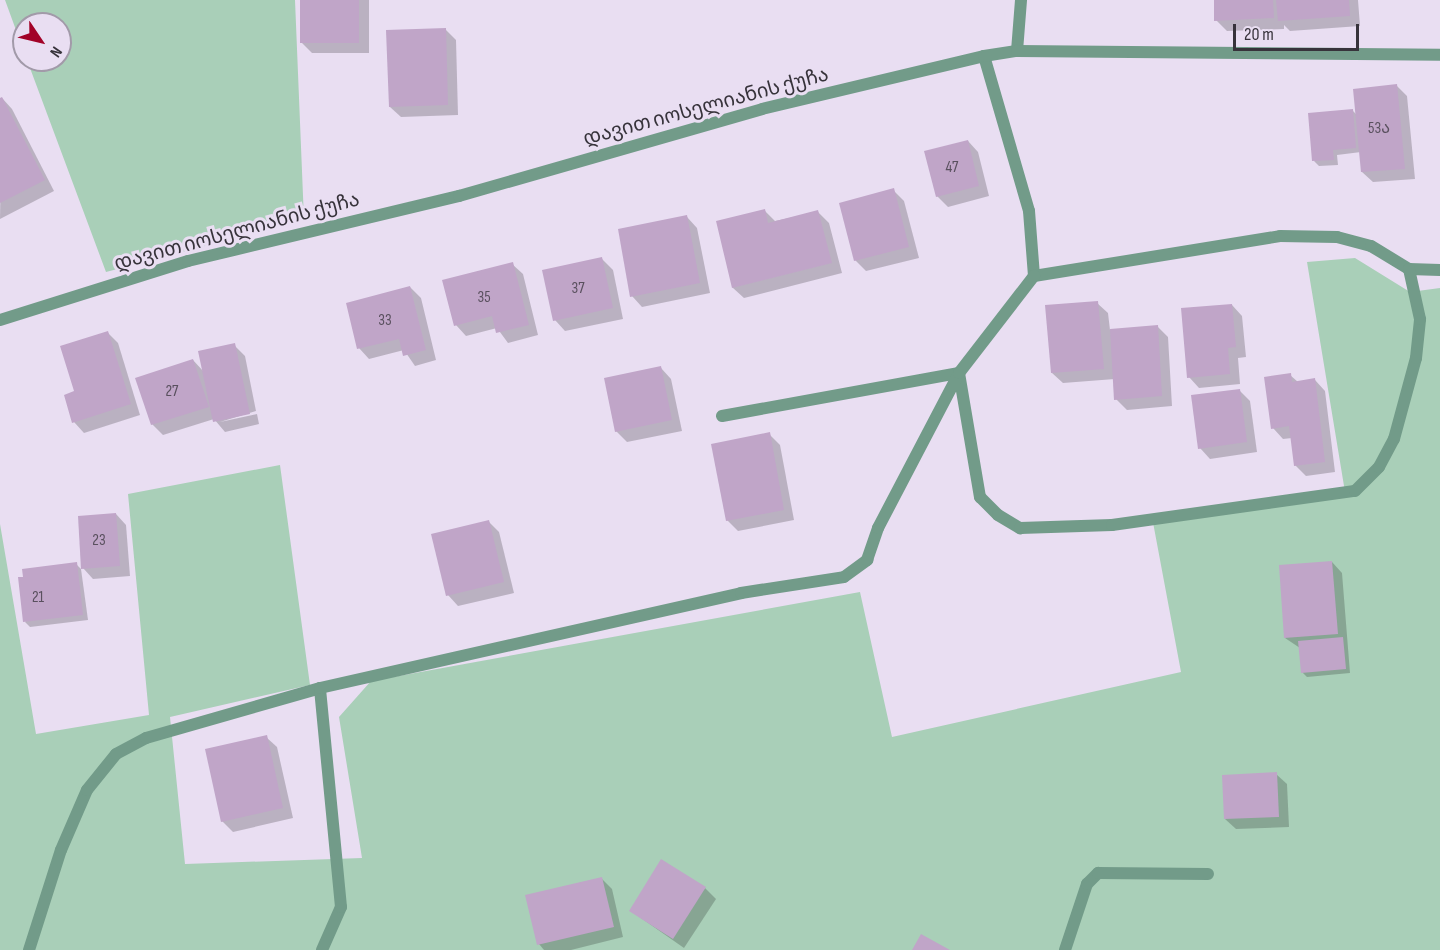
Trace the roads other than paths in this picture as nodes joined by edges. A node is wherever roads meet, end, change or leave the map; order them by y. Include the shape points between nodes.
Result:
1 (1021, 0) edge
2 (1017, 51) junction
3 (1440, 54) edge
4 (984, 56) junction
5 (1409, 269) junction
6 (1440, 270) edge
7 (1034, 276) junction
8 (0, 320) edge
9 (959, 373) junction
10 (722, 416) dead end
11 (320, 688) junction
12 (1208, 874) dead end
13 (29, 950) edge
14 (322, 950) edge
15 (1065, 950) edge

1 - 2 street
2 - 3 street, დავით იოსელიანის ქუჩა
2 - 4 street, დავით იოსელიანის ქუჩა
4 - 7 street via 1029,211
4 - 8 street, დავით იოსელიანის ქუჩა via 762,109 459,196 188,261
5 - 6 street
5 - 7 street via 1371,246 1336,237 1280,236
5 - 9 street via 1420,319 1416,358 1394,439 1379,468 1355,490 1112,525 1020,528 980,498
7 - 9 street
9 - 10 street
9 - 11 street via 878,528 867,560 844,577 741,593
11 - 13 street via 146,738 116,754 87,790 61,850
11 - 14 street via 341,907
12 - 15 street via 1098,873 1087,884

